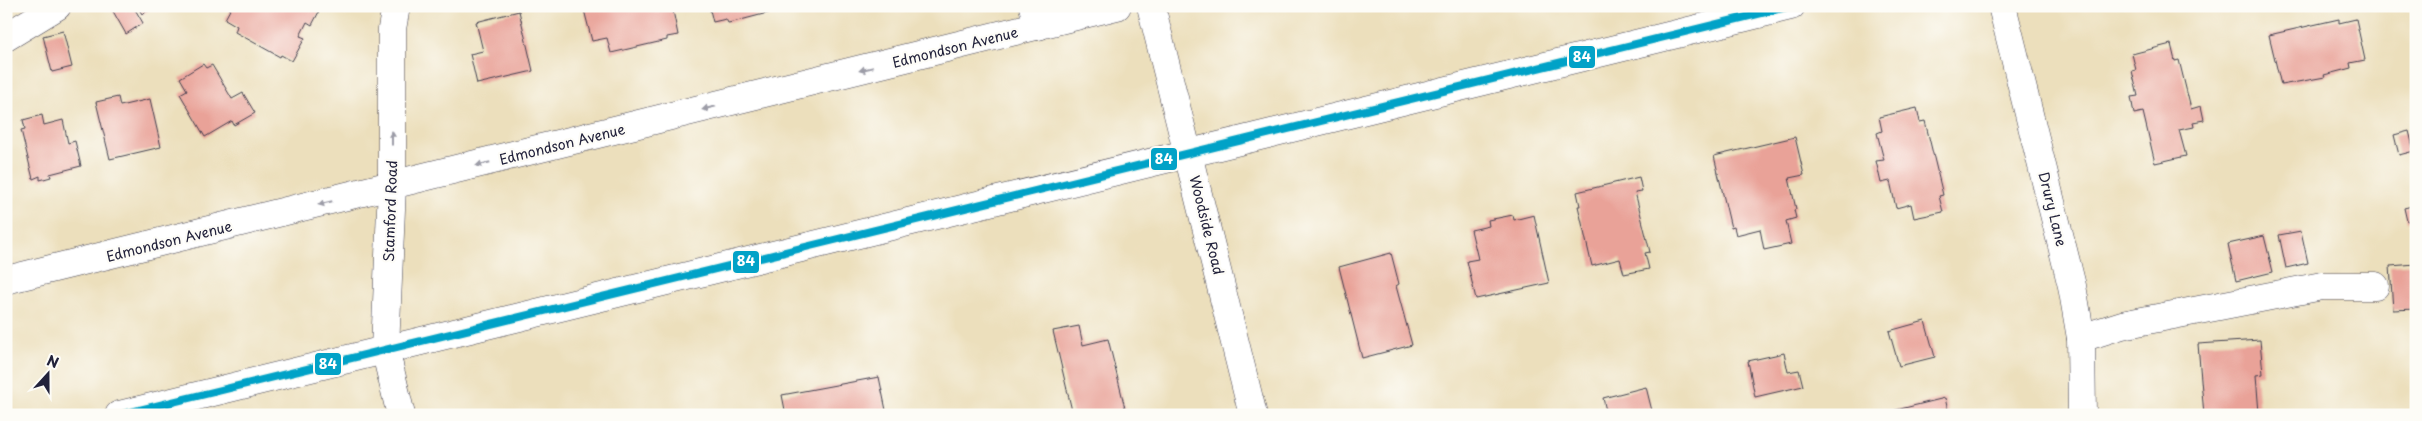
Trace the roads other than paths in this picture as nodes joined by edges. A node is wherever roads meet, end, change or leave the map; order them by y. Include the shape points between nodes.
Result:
1 (57, 6) edge
2 (396, 6) edge
3 (1117, 6) edge
4 (1151, 6) edge
5 (1791, 6) edge
6 (2002, 6) edge
7 (1036, 16) edge
8 (6, 38) edge
9 (1190, 155) junction
10 (392, 186) junction
11 (6, 280) edge
12 (2375, 286) dead end
13 (2081, 338) junction
14 (385, 349) junction
15 (119, 415) edge
16 (401, 415) edge
17 (1253, 415) edge
18 (2082, 415) edge

1 - 8 main road
10 -> 2 main road, Stamford Road via 392,29
3 - 7 main road, Edmondson Avenue
4 - 9 main road, Woodside Road
5 - 9 main road
6 - 13 main road, Drury Lane via 2072,286
7 -> 10 main road, Edmondson Avenue
9 - 14 main road
9 - 17 main road, Woodside Road
10 -> 11 main road, Edmondson Avenue
10 - 14 main road, Stamford Road
12 - 13 main road via 2312,288 2122,325
13 - 18 main road, Drury Lane
14 - 15 main road
14 - 16 main road, Stamford Road

